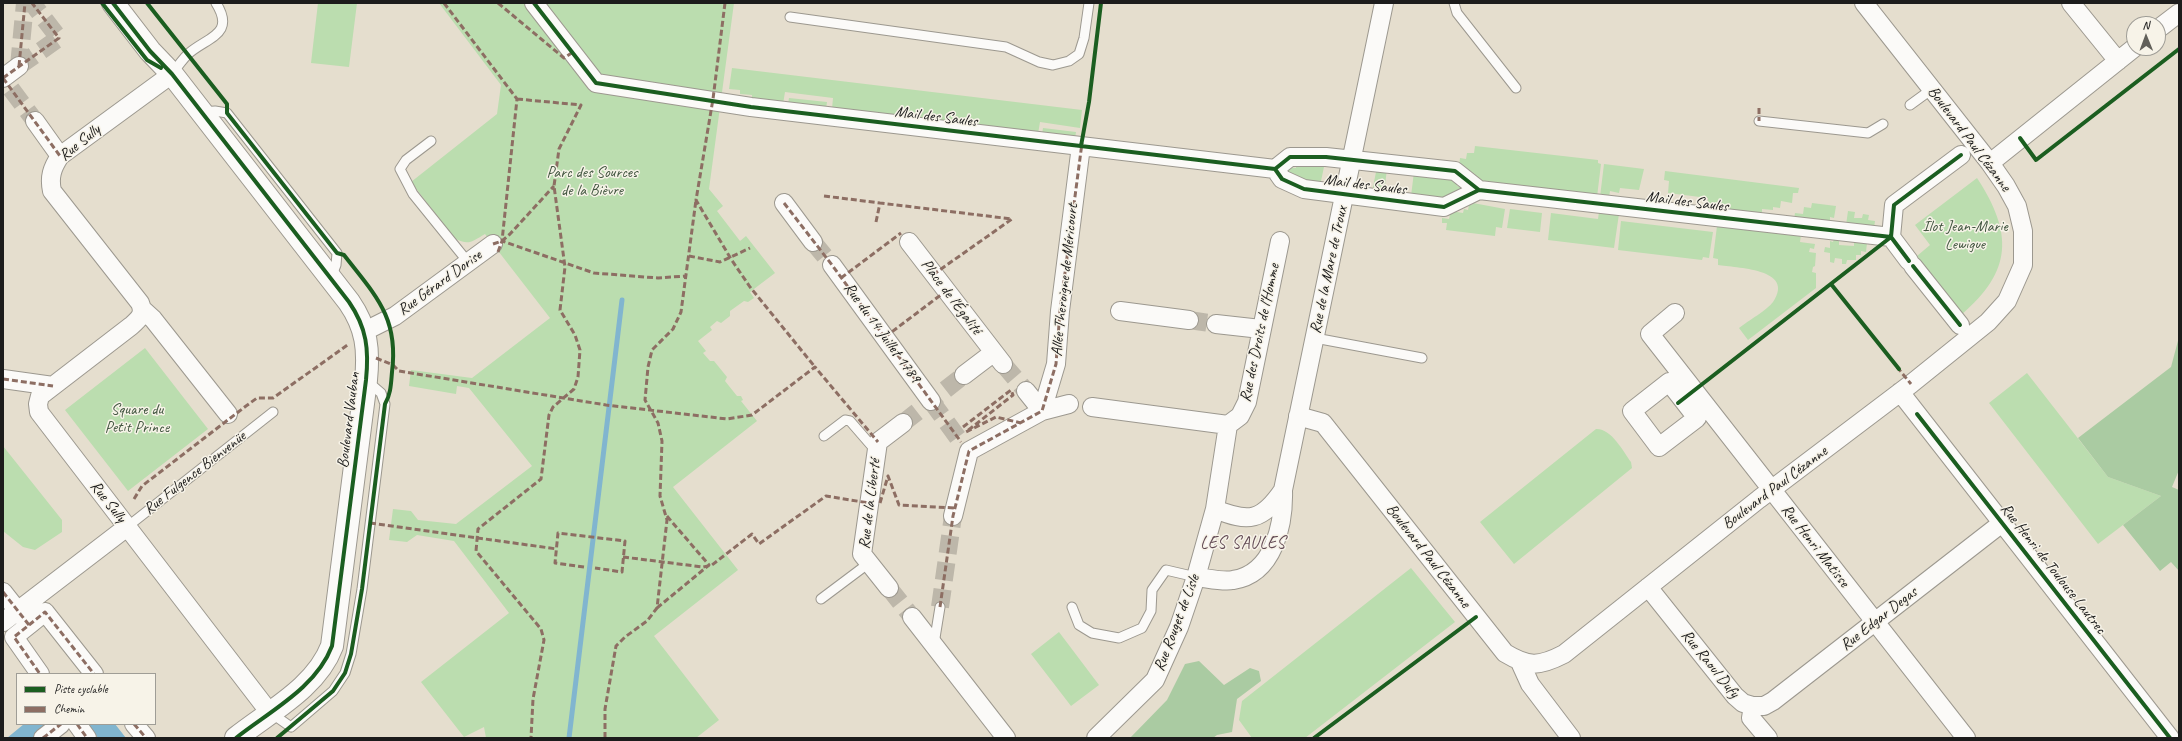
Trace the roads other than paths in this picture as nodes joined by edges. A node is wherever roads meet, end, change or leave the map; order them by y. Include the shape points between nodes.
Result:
1 (113, 3) edge
2 (130, 3) edge
3 (216, 3) edge
4 (534, 3) edge
5 (1089, 3) edge
6 (1384, 3) edge
7 (1454, 3) edge
8 (2071, 3) edge
9 (1868, 4) edge
10 (2179, 13) edge
11 (790, 17) dead end
12 (2166, 23) edge
13 (2126, 54) edge
14 (2118, 61) junction
15 (19, 66) dead end
16 (172, 74) junction
17 (6, 82) edge
18 (1516, 88) dead end
19 (1932, 90) junction
20 (1910, 105) dead end
21 (35, 121) tunnel mouth
22 (1759, 121) dead end
23 (1883, 124) dead end
24 (431, 141) dead end
25 (1081, 146) junction
26 (1961, 155) dead end
27 (60, 156) junction
28 (1352, 159) junction
29 (1990, 163) junction
30 (1275, 169) junction
31 (1479, 190) junction
32 (1344, 194) junction
33 (784, 203) dead end
34 (1891, 237) junction
35 (1280, 241) dead end
36 (813, 242) tunnel mouth
37 (909, 242) dead end
38 (493, 244) dead end
39 (468, 262) junction
40 (832, 265) tunnel mouth
41 (142, 309) junction
42 (1120, 311) dead end
43 (1675, 313) dead end
44 (1189, 320) tunnel mouth
45 (1216, 324) tunnel mouth
46 (1960, 325) dead end
47 (1261, 329) junction
48 (365, 331) junction
49 (1315, 338) junction
50 (1422, 358) dead end
51 (964, 375) tunnel mouth
52 (3, 379) edge
53 (52, 386) junction
54 (1026, 391) tunnel mouth
55 (1900, 392) junction
56 (931, 401) tunnel mouth
57 (1069, 404) dead end
58 (1092, 407) dead end
59 (1042, 411) junction
60 (273, 412) dead end
61 (228, 414) dead end
62 (1298, 416) junction
63 (903, 423) tunnel mouth
64 (1228, 425) junction
65 (824, 436) dead end
66 (877, 452) junction
67 (1283, 490) junction
68 (1771, 490) junction
69 (1215, 509) junction
70 (953, 516) tunnel mouth
71 (2002, 523) junction
72 (127, 526) junction
73 (869, 563) junction
74 (1196, 577) junction
75 (1648, 587) junction
76 (889, 588) tunnel mouth
77 (3, 592) edge
78 (821, 599) dead end
79 (940, 607) tunnel mouth
80 (1072, 607) dead end
81 (18, 611) junction
82 (912, 617) tunnel mouth
83 (3, 622) edge
84 (1875, 622) junction
85 (29, 625) junction
86 (934, 646) junction
87 (1520, 662) junction
88 (39, 673) edge
89 (93, 673) edge
90 (1753, 706) junction
91 (270, 712) junction
92 (60, 725) edge
93 (78, 725) edge
94 (135, 725) edge
95 (43, 738) edge
96 (87, 738) edge
97 (146, 738) edge
98 (236, 738) edge
99 (1006, 738) edge
100 (1096, 738) edge
101 (1571, 738) edge
102 (1768, 738) edge
103 (1966, 738) edge
104 (2170, 738) edge

1 - 16 street, Boulevard Vauban via 150,51
2 - 16 street, Boulevard Vauban via 165,48
3 - 16 lane via 222,12 224,23 220,32 188,55
4 - 25 street, Mail des Saules via 596,83 751,107
5 - 11 lane via 1079,54 1069,61 1053,65 1039,62 1006,47
6 - 28 street, Rue de la Mare de Troux
7 - 18 lane via 1457,13
8 - 14 street
9 - 19 street, Boulevard Paul Cézanne
10 - 12 street
13 - 14 street
14 - 29 street
15 - 17 street
16 - 27 street, Rue Sully
16 - 48 street, Boulevard Vauban via 355,311
19 - 20 lane
19 - 29 street, Boulevard Paul Cézanne
21 - 27 street
22 - 23 lane via 1868,133
24 - 39 lane via 406,160 400,169 413,194
25 - 30 street, Mail des Saules
25 - 59 street, Allée Theroigne de Méricourt via 1060,310 1056,364
26 - 34 street via 1894,205
27 - 41 street, Rue Sully via 49,179 52,191 140,303
28 - 30 street, Mail des Saules via 1307,155 1290,157
28 - 31 street, Mail des Saules via 1455,171
28 - 32 street, Rue de la Mare de Troux
29 - 55 street, Boulevard Paul Cézanne via 2017,206 2024,231 2023,265 2007,301 1988,322
30 - 32 street, Mail des Saules via 1282,179 1295,186
31 - 32 street, Mail des Saules via 1444,207
31 - 34 street, Mail des Saules
32 - 49 street, Rue de la Mare de Troux
33 - 36 street
34 - 46 street
35 - 47 street, Rue des Droits de l'Homme
37 - 51 street, Place de l'Égalité via 998,358
38 - 39 street, Rue Gérard Dorise
39 - 48 street, Rue Gérard Dorise via 395,316
40 - 56 street, Rue du 14 Juillet 1789
41 - 53 street, Rue Sully via 141,317 131,326
41 - 61 street, Rue Sully via 153,319
42 - 44 street
43 - 68 street, Rue Henri Matisse via 1650,334
45 - 47 street
47 - 64 street, Rue des Droits de l'Homme via 1247,402 1240,416
48 - 91 street, Boulevard Vauban via 369,358 332,646 316,674
49 - 50 lane
49 - 62 street, Rue de la Mare de Troux
52 - 53 street
53 - 72 street, Rue Sully via 40,396 39,412
54 - 59 street
55 - 68 street, Boulevard Paul Cézanne
55 - 71 street, Rue Henri de Toulouse Lautrec
57 - 59 street
58 - 64 street
59 - 70 street via 969,451
60 - 72 lane, Rue Fulgence Bienvenüe
62 - 67 street, Rue de la Mare de Troux
62 - 87 street, Boulevard Paul Cézanne via 1323,423 1494,640 1505,653
63 - 66 street, Rue de la Liberté via 878,442
64 - 69 street, Rue Rouget de Lisle
65 - 66 lane via 845,420 850,421
66 - 73 street, Rue de la Liberté via 862,554
67 - 69 street, Rue de la Mare de Troux via 1273,505 1256,516 1236,518
67 - 74 street, Rue de la Mare de Troux via 1282,518 1272,550 1261,565 1248,576 1232,580
68 - 75 street, Boulevard Paul Cézanne
68 - 84 street, Rue Henri Matisse
69 - 74 street, Rue Rouget de Lisle
71 - 84 street, Rue Edgar Degas
71 - 104 street, Rue Henri de Toulouse Lautrec
72 - 81 street, Rue Fulgence Bienvenüe
72 - 91 street, Rue Sully
73 - 76 street, Rue de la Liberté
73 - 78 lane
74 - 80 lane via 1166,570 1152,590 1151,611 1142,628 1119,638 1092,633 1079,624
74 - 100 street, Rue Rouget de Lisle via 1179,627 1155,680
75 - 87 street, Boulevard Paul Cézanne via 1564,654 1537,664
75 - 90 street, Rue Raoul Dufy via 1735,696 1743,703
77 - 81 street
79 - 86 lane
81 - 83 street, Rue Fulgence Bienvenüe
81 - 85 street
82 - 86 street
84 - 90 street, Rue Edgar Degas via 1773,701 1764,706
84 - 103 street, Rue Henri Matisse
85 - 88 street via 14,637
85 - 89 street via 45,612
86 - 99 street
87 - 101 street via 1530,684
90 - 102 street, Rue Raoul Dufy via 1751,718
91 - 98 street, Boulevard Vauban
92 - 95 street
93 - 96 street
94 - 97 street

